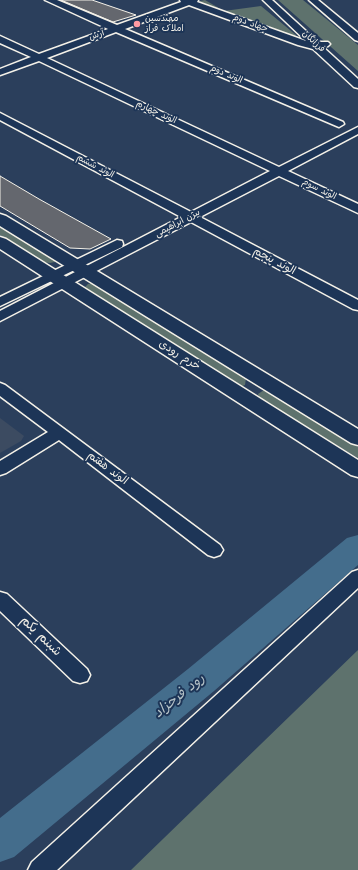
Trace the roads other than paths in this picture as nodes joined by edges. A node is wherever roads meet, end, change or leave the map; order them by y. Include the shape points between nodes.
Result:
1 (49, 0) edge
2 (187, 0) edge
3 (266, 0) edge
4 (278, 0) edge
5 (313, 0) edge
6 (114, 27) junction
7 (358, 38) edge
8 (0, 39) edge
9 (321, 45) junction
10 (36, 56) junction
11 (0, 67) edge
12 (0, 72) edge
13 (356, 79) edge
14 (0, 116) edge
15 (352, 127) edge
16 (275, 169) junction
17 (358, 209) edge
18 (186, 215) junction
19 (0, 219) edge
20 (0, 242) edge
21 (81, 268) junction
22 (58, 280) junction
23 (0, 302) edge
24 (358, 306) edge
25 (0, 317) edge
26 (265, 381) junction
27 (0, 388) edge
28 (242, 396) junction
29 (59, 433) junction
30 (358, 438) edge
31 (0, 469) edge
32 (358, 470) edge
33 (214, 550) dead end
34 (358, 577) edge
35 (0, 599) edge
36 (80, 675) dead end
37 (40, 870) edge

1 - 6 street, الوند دوم
2 - 6 street, آرش
2 - 9 street, جهاد دوم via 301,43
3 - 9 street, فرزانگان
4 - 9 street, فرزانگان
5 - 7 street
6 - 10 street, آرش
6 - 15 street, الوند دوم
8 - 10 street, الوند چهارم
9 - 13 street, فرزانگان
10 - 11 street, آرش
10 - 12 street, آرش
10 - 16 street, الوند چهارم
14 - 18 street, الوند ششم
15 - 16 street, بیژن ابراهیمی
16 - 17 street, الوند سوم
16 - 18 street, بیژن ابراهیمی
18 - 21 street, بیژن ابراهیمی
18 - 24 street, الوند پنجم
19 - 21 main road
20 - 22 main road, خرم رودی
21 - 22 street, بیژن ابراهیمی
21 - 26 main road
22 - 23 street, بیژن ابراهیمی
22 - 25 street, بیژن ابراهیمی
22 - 28 main road, خرم رودی
26 - 28 main road
26 - 30 main road
27 - 29 street, الوند هفتم
28 - 32 main road, خرم رودی
29 - 31 street
29 - 33 street, الوند هفتم
34 - 37 street
35 - 36 street, شبنم یکم

